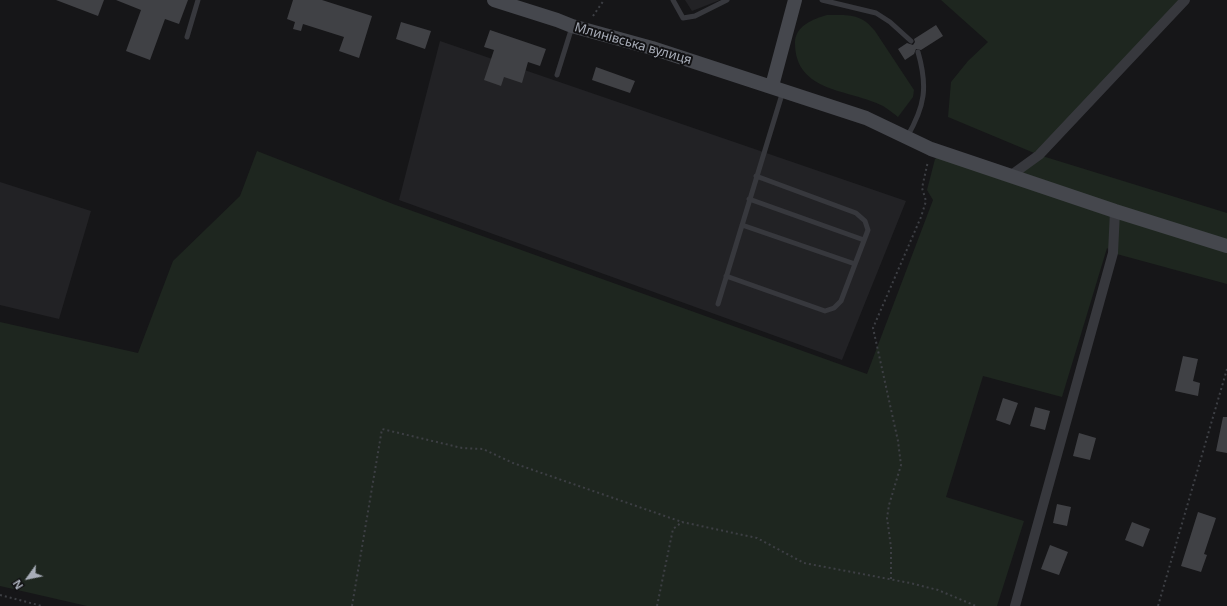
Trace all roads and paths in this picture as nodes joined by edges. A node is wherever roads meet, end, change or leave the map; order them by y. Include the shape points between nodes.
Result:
1 (198, 0) edge
2 (494, 0) edge
3 (604, 0) edge
4 (673, 0) edge
5 (727, 0) edge
6 (795, 0) edge
7 (822, 0) edge
8 (1185, 0) edge
9 (593, 16) dead end
10 (572, 26) junction
11 (187, 37) dead end
12 (911, 41) dead end
13 (918, 52) dead end
14 (557, 76) dead end
15 (778, 88) junction
16 (906, 138) junction
17 (931, 149) junction
18 (756, 176) junction
19 (1010, 176) junction
20 (749, 200) junction
21 (1115, 212) junction
22 (742, 225) junction
23 (864, 240) junction
24 (1227, 246) edge
25 (854, 264) junction
26 (726, 276) junction
27 (718, 304) dead end
28 (1227, 370) edge
29 (682, 522) junction
30 (891, 579) junction
31 (0, 595) edge
32 (42, 606) edge
33 (352, 606) edge
34 (657, 606) edge
35 (976, 606) edge
36 (1015, 606) edge
37 (1158, 606) edge

1 - 11 lane
2 - 10 main road, Млинівська вулиця
3 - 9 path
4 - 5 lane via 683,18 695,16
6 - 15 main road
7 - 12 lane via 876,13
8 - 19 street via 1039,155
10 - 14 lane
10 - 15 main road, Млинівська вулиця
13 - 16 lane via 924,77 924,98 918,118
15 - 16 main road, Млинівська вулиця via 866,118
15 - 18 lane
16 - 17 main road, Млинівська вулиця
17 - 19 main road, Млинівська вулиця
17 - 30 path via 922,188 926,201 921,217 873,328 901,465 887,518 891,547
18 - 20 lane
18 - 23 lane via 856,213 865,221 868,230
19 - 21 main road, Млинівська вулиця
20 - 22 lane
20 - 23 lane
21 - 24 main road, Млинівська вулиця
21 - 36 street via 1113,253
22 - 25 lane
22 - 26 lane
23 - 25 lane
25 - 26 lane via 841,301 834,308 825,311
26 - 27 lane
28 - 37 path
29 - 30 path via 757,538 804,563
29 - 33 path via 513,463 483,449 462,448 382,429
29 - 34 path via 673,528
30 - 35 path via 938,590
31 - 32 path

